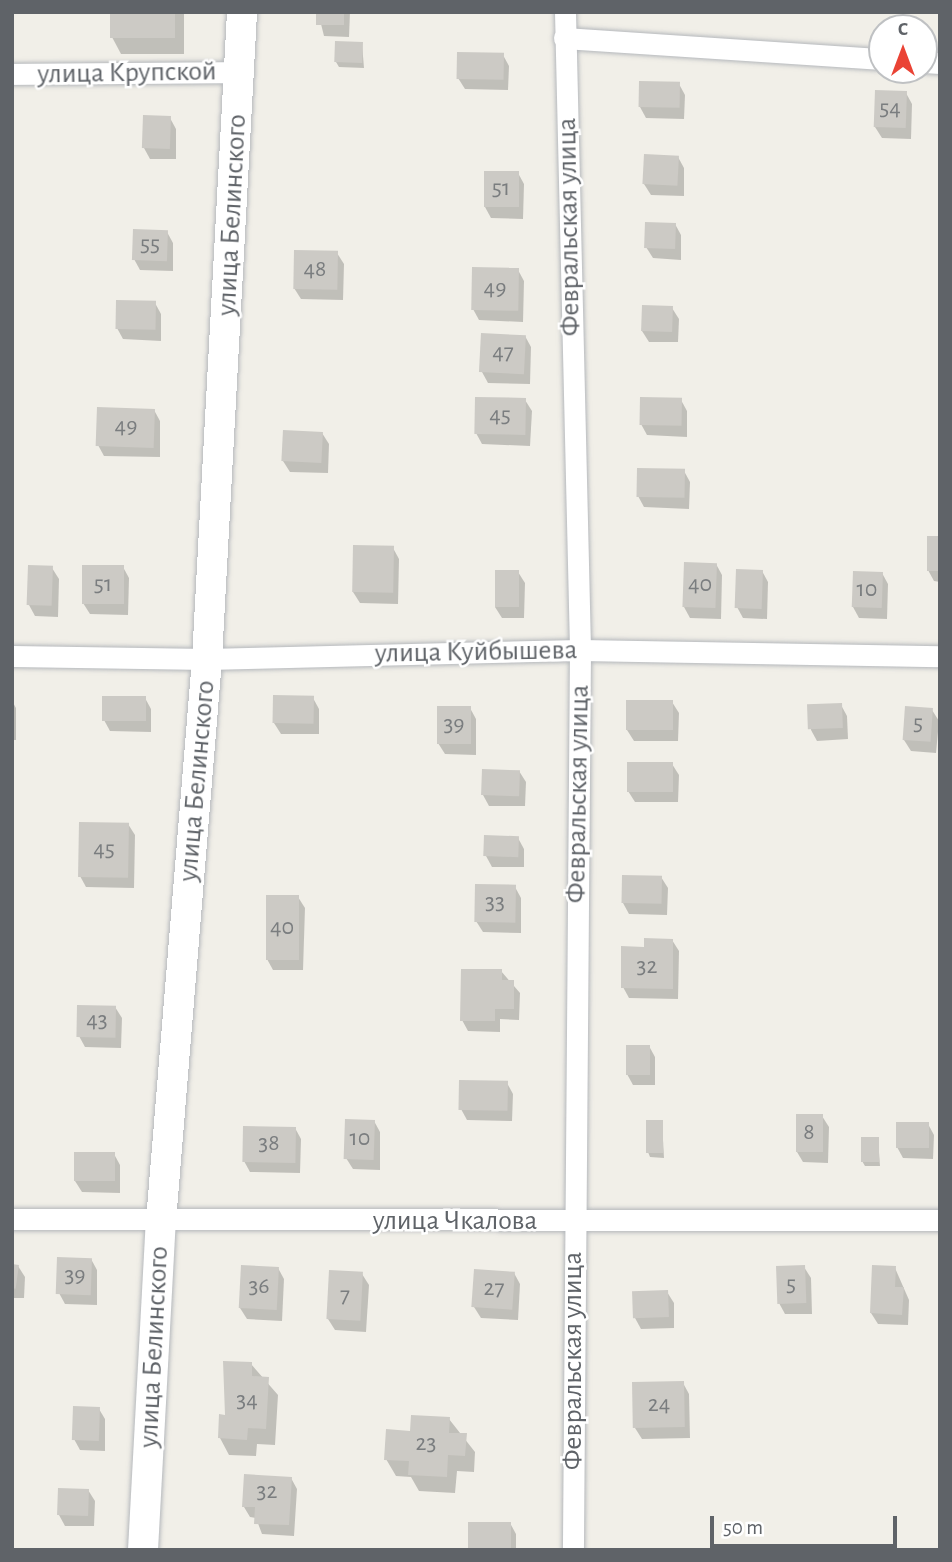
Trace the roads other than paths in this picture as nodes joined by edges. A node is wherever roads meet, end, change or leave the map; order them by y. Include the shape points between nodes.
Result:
1 (242, 12) edge
2 (565, 12) edge
3 (564, 38) junction
4 (868, 58) edge
5 (241, 72) junction
6 (12, 74) edge
7 (580, 650) junction
8 (12, 656) edge
9 (940, 656) edge
10 (206, 659) junction
11 (12, 1219) edge
12 (940, 1220) edge
13 (161, 1221) junction
14 (573, 1221) junction
15 (143, 1550) edge
16 (573, 1550) edge

1 - 5 street, улица Белинского
2 - 3 street, Февральская улица
3 - 4 street
3 - 7 street, Февральская улица
5 - 6 street, улица Крупской
5 - 10 street, улица Белинского
7 - 9 street, улица Куйбышева
7 - 10 street, улица Куйбышева
7 - 14 street, Февральская улица
8 - 10 street, улица Куйбышева
10 - 13 street, улица Белинского
11 - 13 street, улица Чкалова
12 - 14 street, улица Чкалова
13 - 14 street, улица Чкалова
13 - 15 street, улица Белинского
14 - 16 street, Февральская улица

